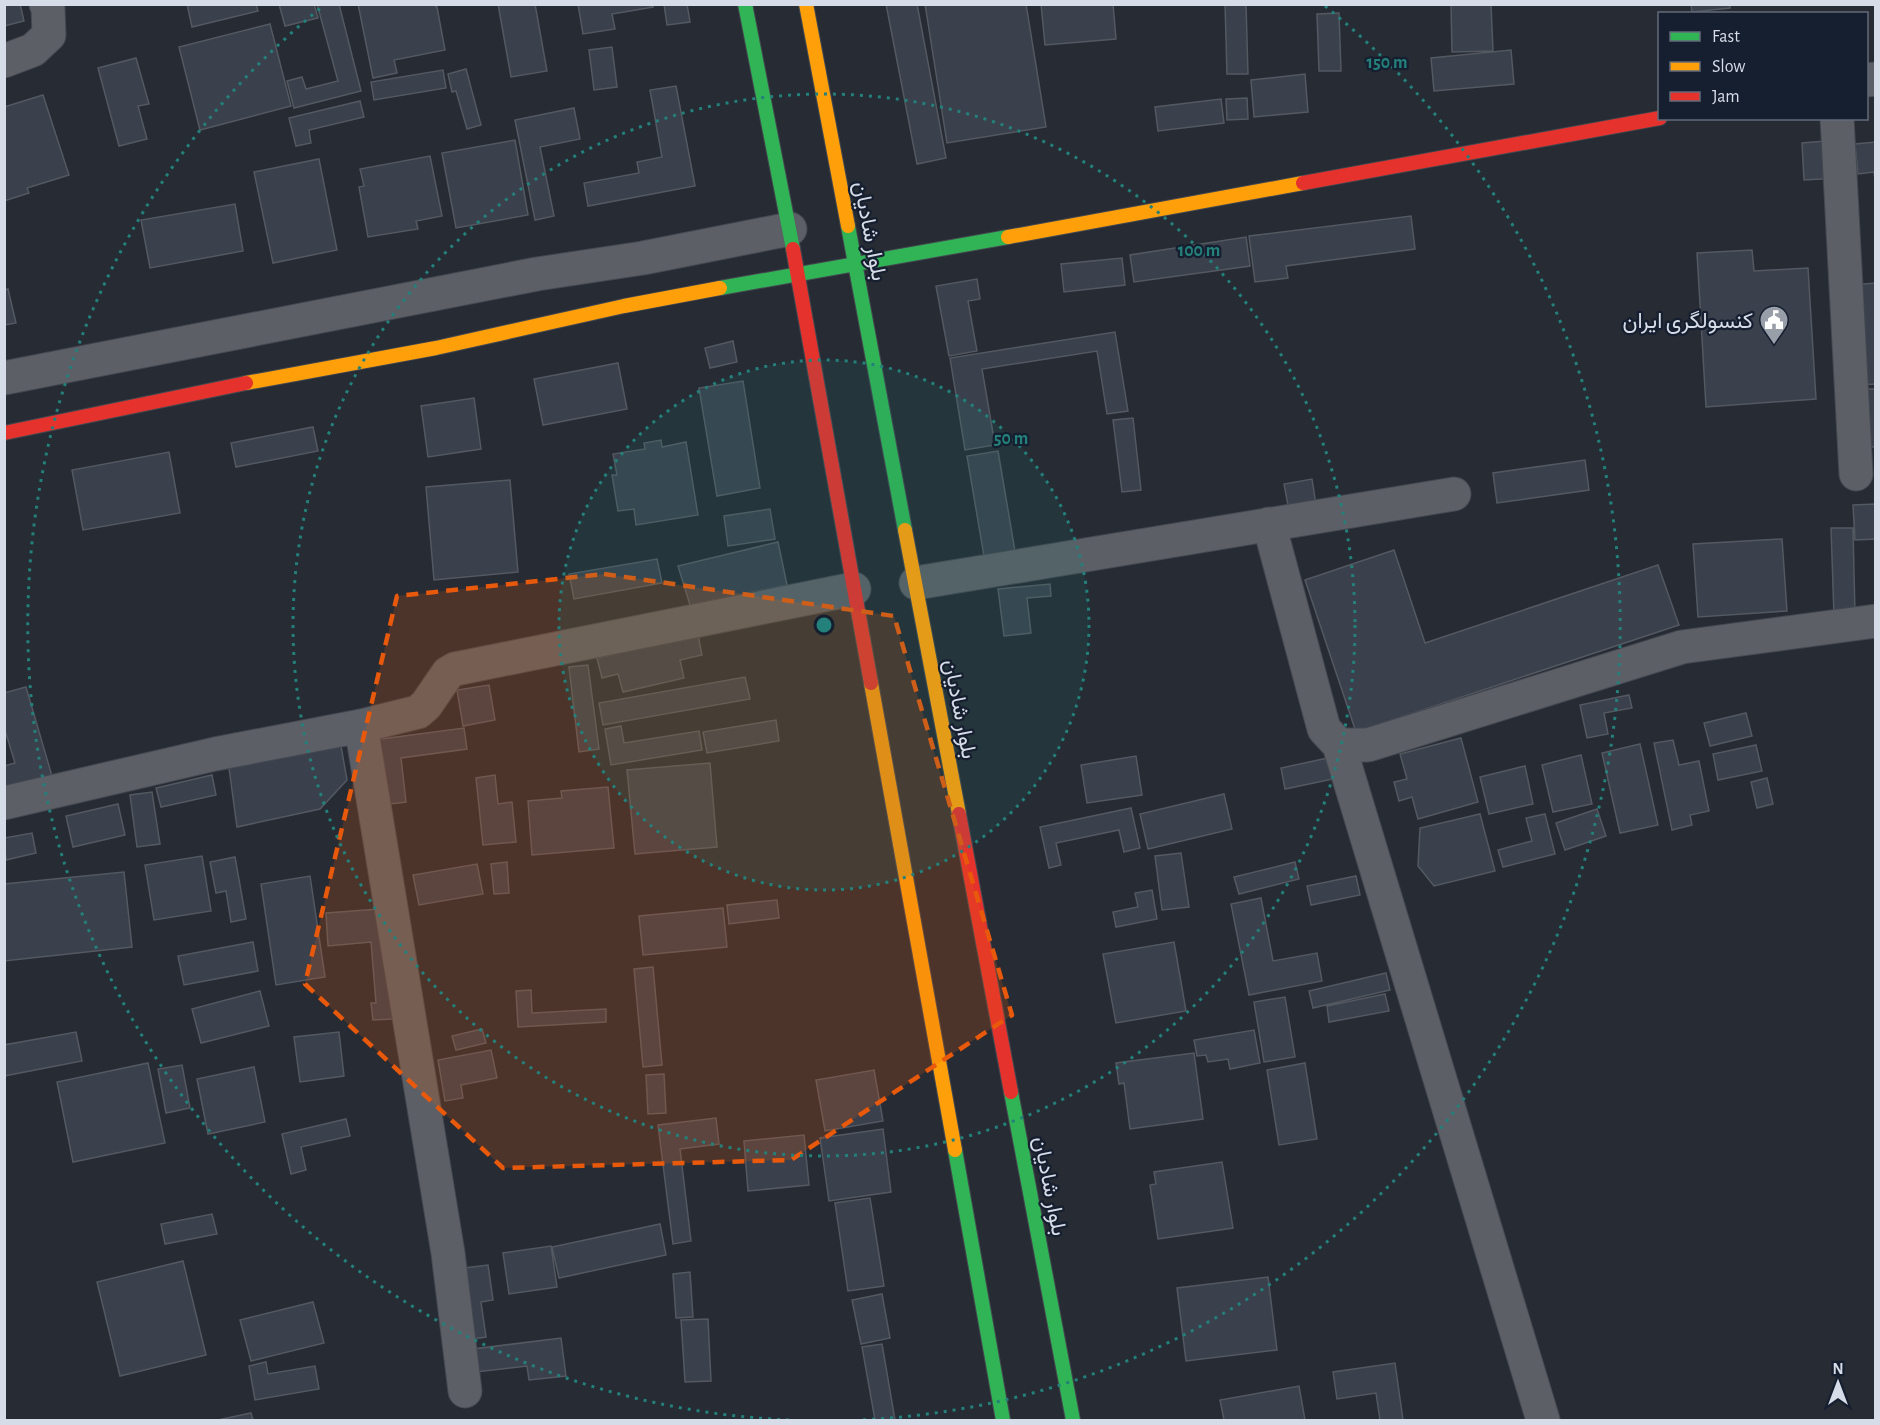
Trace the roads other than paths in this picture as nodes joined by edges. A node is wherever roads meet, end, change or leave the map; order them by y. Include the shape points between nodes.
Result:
1 (46, 4) edge
2 (745, 4) edge
3 (806, 4) edge
4 (4, 61) edge
5 (1658, 118) edge
6 (1837, 120) edge
7 (790, 229) junction
8 (856, 265) junction
9 (798, 273) junction
10 (4, 378) edge
11 (4, 432) edge
12 (1856, 474) dead end
13 (1454, 494) dead end
14 (1269, 524) junction
15 (916, 583) junction
16 (854, 589) junction
17 (1875, 621) edge
18 (361, 726) junction
19 (1339, 745) junction
20 (4, 803) edge
21 (465, 1391) dead end
22 (1003, 1420) edge
23 (1073, 1420) edge
24 (1543, 1420) edge

1 - 4 street via 49,35 33,50
2 - 7 main road
3 - 8 main road, بلوار شادیان
5 - 8 main road
6 - 12 street
7 - 9 main road
7 - 10 street
8 - 9 main road
8 - 15 main road, بلوار شادیان
9 - 11 main road
9 - 16 main road
13 - 14 street
14 - 15 street
14 - 19 street via 1324,729
15 - 23 main road, بلوار شادیان
16 - 18 street via 455,669 418,712
16 - 22 main road
17 - 19 street via 1682,647 1368,745
18 - 20 street via 215,754
18 - 21 street via 448,1253
19 - 24 street

